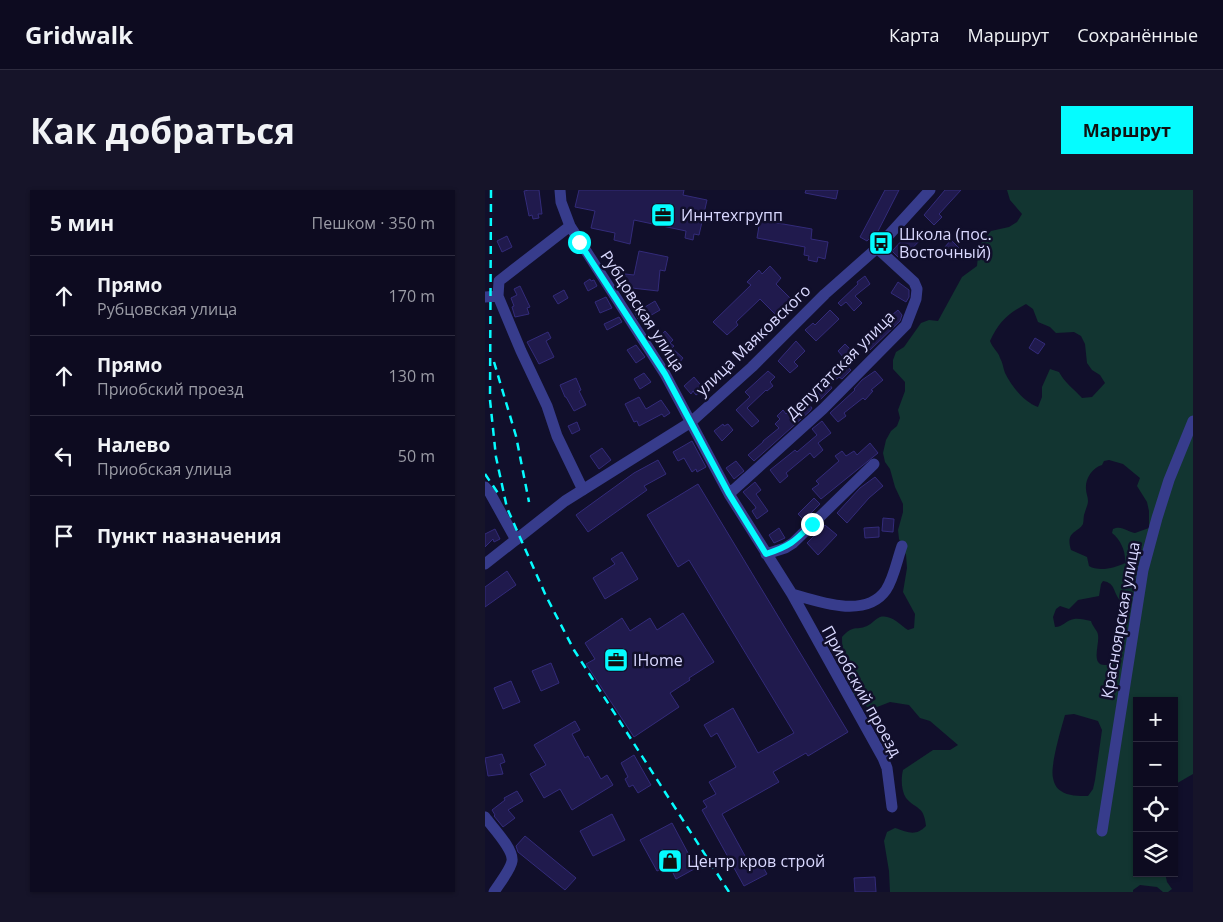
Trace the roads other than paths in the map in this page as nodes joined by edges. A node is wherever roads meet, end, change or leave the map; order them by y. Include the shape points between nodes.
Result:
1 (560, 190) edge
2 (930, 190) edge
3 (570, 226) junction
4 (877, 248) junction
5 (498, 296) junction
6 (485, 298) edge
7 (1193, 421) edge
8 (691, 422) junction
9 (874, 464) dead end
10 (485, 487) edge
11 (583, 490) junction
12 (729, 494) junction
13 (516, 540) junction
14 (902, 546) dead end
15 (766, 554) junction
16 (485, 564) edge
17 (792, 594) junction
18 (892, 806) dead end
19 (485, 817) edge
20 (1102, 831) dead end
21 (494, 892) edge

1 - 3 street, Рубцовская улица
2 - 4 street, улица Маяковского
3 - 5 street via 499,281
3 - 8 street, Рубцовская улица via 665,374
4 - 8 street, улица Маяковского
4 - 12 street, Депутатская улица via 917,288 905,325 823,409
5 - 6 street
5 - 11 street
7 - 20 street, Красноярская улица via 1169,480 1143,570
8 - 11 street, улица Маяковского
8 - 12 street, Приобский проезд
9 - 15 street via 793,543
10 - 13 street
11 - 13 street, улица Маяковского
12 - 15 street, Приобский проезд
13 - 16 street, улица Маяковского
14 - 17 street, Приобский проезд via 887,588 871,603 825,604
15 - 17 street, Приобский проезд
17 - 18 street, Приобский проезд via 883,758
19 - 21 street via 512,856 512,863

